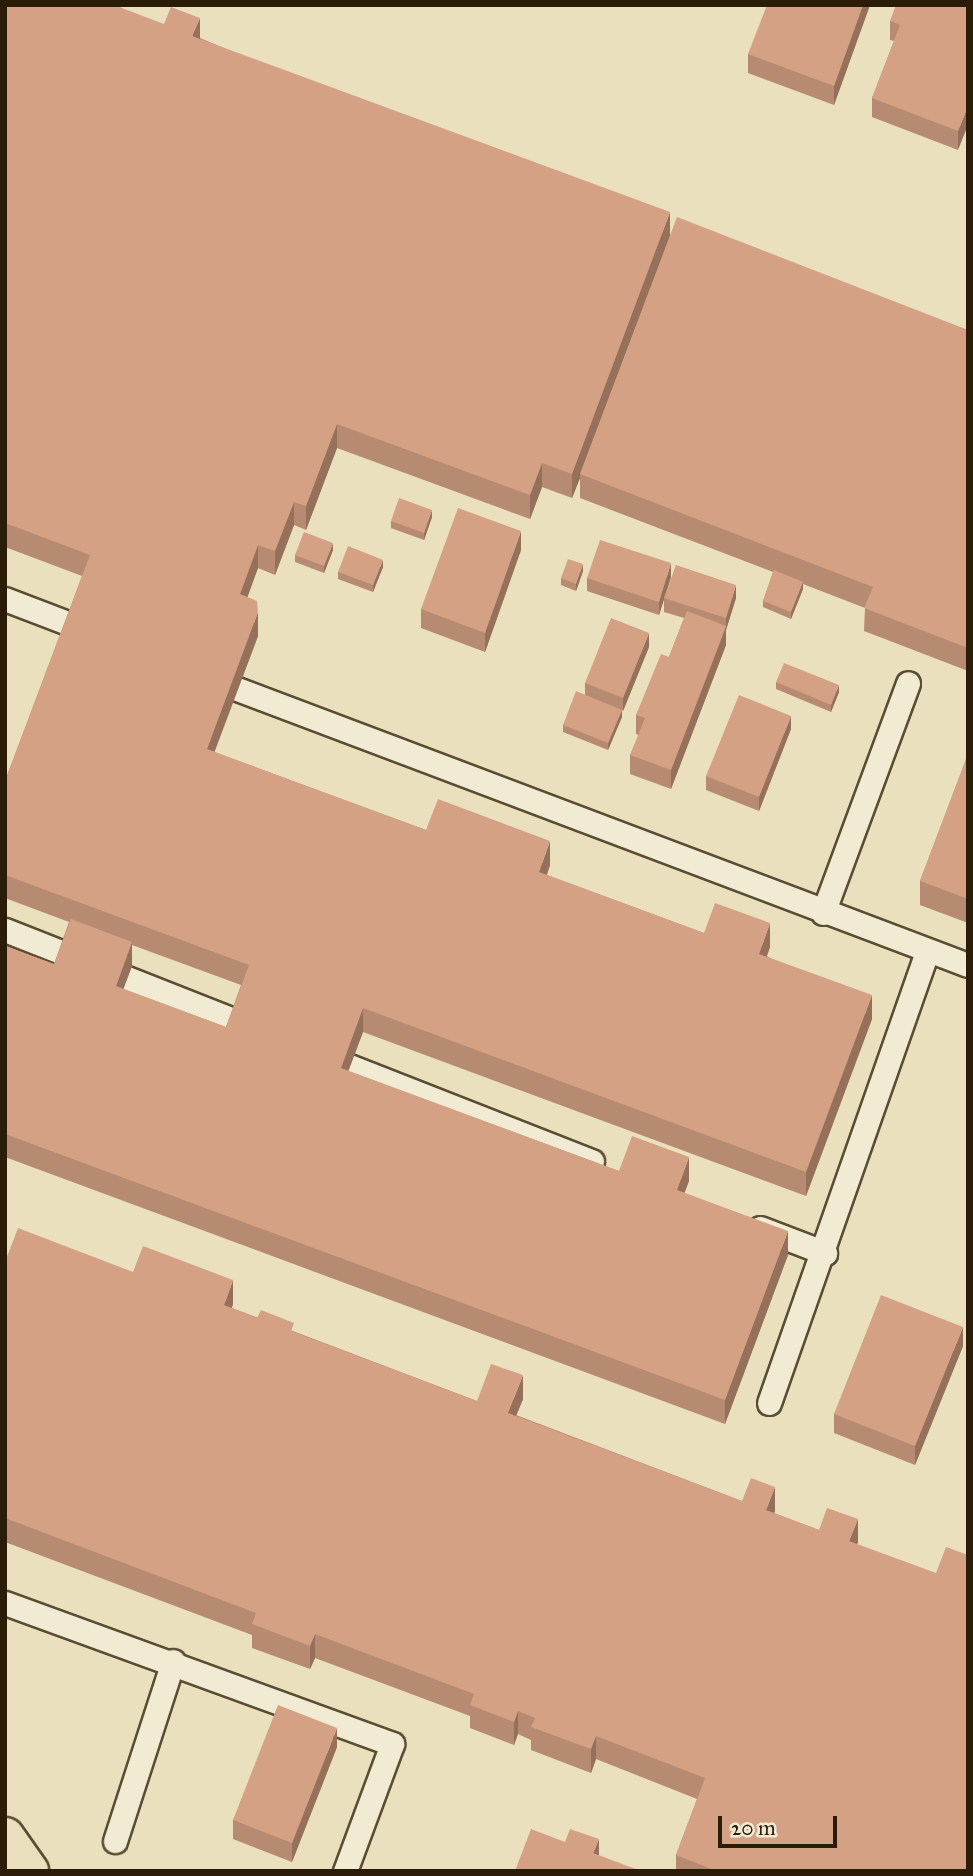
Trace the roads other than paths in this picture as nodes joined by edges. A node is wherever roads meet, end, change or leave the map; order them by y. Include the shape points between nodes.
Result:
1 (5, 599) edge
2 (120, 644) edge
3 (184, 668) edge
4 (908, 683) dead end
5 (823, 913) junction
6 (5, 930) edge
7 (928, 951) junction
8 (968, 965) edge
9 (617, 1171) edge
10 (734, 1217) edge
11 (825, 1253) junction
12 (769, 1403) dead end
13 (5, 1603) edge
14 (173, 1661) junction
15 (5, 1837) edge
16 (115, 1841) dead end
17 (29, 1871) edge
18 (345, 1871) edge

1 - 2 lane
3 - 5 lane
4 - 5 lane
5 - 7 lane
6 - 9 lane
7 - 8 lane
7 - 11 lane
10 - 11 lane
11 - 12 lane
13 - 14 lane
14 - 16 lane
14 - 18 lane via 392,1744
15 - 17 main road

